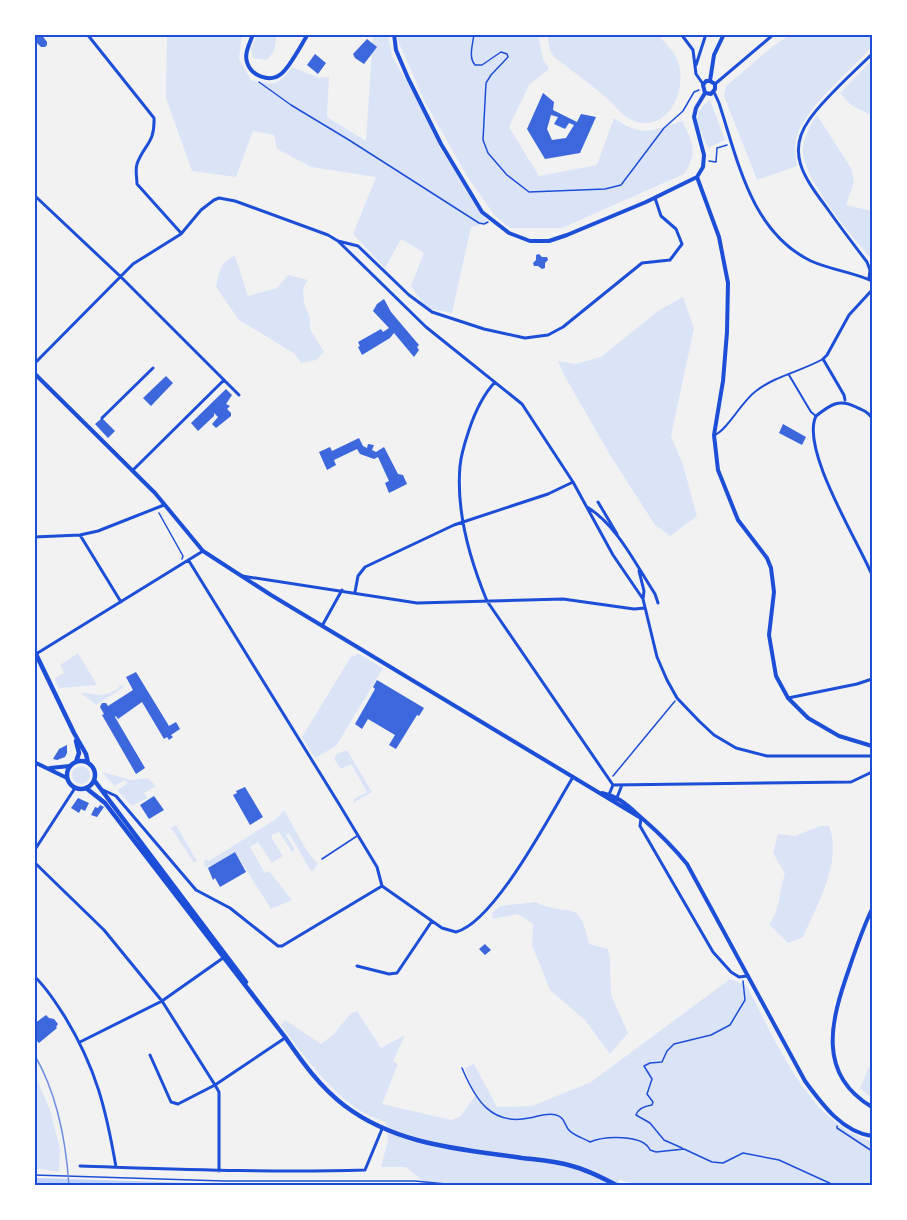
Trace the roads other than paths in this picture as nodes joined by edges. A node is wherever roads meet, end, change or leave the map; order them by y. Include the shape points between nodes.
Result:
1 (87, 34) edge
2 (253, 34) edge
3 (308, 34) edge
4 (394, 34) edge
5 (681, 34) edge
6 (706, 34) edge
7 (724, 34) edge
8 (774, 34) edge
9 (873, 54) edge
10 (695, 67) junction
11 (710, 81) junction
12 (715, 84) junction
13 (704, 88) junction
14 (714, 92) junction
15 (697, 177) junction
16 (34, 195) edge
17 (655, 198) junction
18 (182, 234) junction
19 (338, 241) junction
20 (121, 277) junction
21 (871, 280) edge
22 (873, 290) edge
23 (823, 359) junction
24 (34, 364) edge
25 (153, 368) dead end
26 (34, 373) edge
27 (789, 375) junction
28 (224, 380) junction
29 (495, 382) junction
30 (239, 395) dead end
31 (845, 401) junction
32 (816, 416) junction
33 (102, 418) dead end
34 (873, 418) edge
35 (714, 435) junction
36 (133, 470) junction
37 (573, 482) junction
38 (598, 502) dead end
39 (164, 505) junction
40 (586, 506) junction
41 (464, 522) junction
42 (80, 535) junction
43 (34, 537) edge
44 (620, 538) junction
45 (203, 551) junction
46 (189, 561) junction
47 (639, 569) junction
48 (873, 575) edge
49 (242, 576) junction
50 (342, 590) junction
51 (355, 592) junction
52 (643, 599) junction
53 (488, 601) junction
54 (121, 602) junction
55 (658, 603) dead end
56 (645, 608) junction
57 (322, 626) junction
58 (35, 652) edge
59 (873, 679) edge
60 (788, 698) junction
61 (74, 733) junction
62 (873, 746) edge
63 (873, 756) edge
64 (34, 762) edge
65 (76, 762) junction
66 (88, 762) junction
67 (70, 766) junction
68 (48, 768) junction
69 (873, 772) edge
70 (573, 777) junction
71 (67, 778) junction
72 (94, 780) junction
73 (622, 784) junction
74 (613, 785) junction
75 (75, 788) junction
76 (86, 788) junction
77 (103, 790) junction
78 (608, 797) junction
79 (617, 798) junction
80 (641, 818) junction
81 (358, 836) junction
82 (34, 851) edge
83 (322, 859) dead end
84 (34, 862) edge
85 (382, 886) junction
86 (873, 909) edge
87 (432, 921) junction
88 (225, 956) junction
89 (357, 966) dead end
90 (34, 976) edge
91 (745, 976) junction
92 (162, 1001) junction
93 (285, 1038) junction
94 (80, 1042) junction
95 (150, 1055) dead end
96 (215, 1085) junction
97 (873, 1107) edge
98 (382, 1129) junction
99 (873, 1136) edge
100 (80, 1166) dead end
101 (116, 1167) junction
102 (219, 1171) junction
103 (618, 1185) edge

1 - 18 street via 154,118 155,130 137,165 136,184
2 - 3 main road via 246,61 258,75 271,79 282,74
4 - 17 main road via 399,58 441,144 490,220 522,239 549,241
5 - 10 street via 693,50
6 - 10 street
7 - 11 main road via 715,51
8 - 12 street
9 - 21 street via 811,117 798,150 806,179 867,262
10 - 13 street
11 - 12 main road
11 - 13 main road
12 - 14 main road
13 - 14 main road
13 - 15 main road via 694,117 704,155
14 - 21 street via 752,200 768,225 808,259
15 - 17 main road
15 - 35 main road via 718,237 728,283 723,381
16 - 20 street
17 - 19 street via 661,216 676,229 682,244 669,260 642,263 548,335 525,338 432,312 409,296 358,246
18 - 19 street via 201,210 219,198
18 - 20 street via 133,264
19 - 29 street via 426,327
20 - 24 street
20 - 28 street
22 - 23 street via 849,315
23 - 27 street
23 - 31 street
25 - 33 street
26 - 36 main road
27 - 32 street
27 - 35 street via 755,391
28 - 30 street
28 - 36 street
29 - 37 street via 522,404
29 - 41 street via 476,409 462,451 460,495
31 - 32 street
31 - 34 street
32 - 48 street via 812,429 819,465
35 - 60 main road via 724,491 738,520 771,568 771,651 776,676
36 - 39 main road
37 - 40 street
37 - 41 street
38 - 44 street
39 - 42 street
39 - 45 main road
40 - 44 street
40 - 52 street
41 - 51 street via 365,567 358,576
41 - 53 street
42 - 43 street
42 - 54 street
44 - 47 street
45 - 46 street
45 - 49 main road
46 - 54 street
46 - 81 street
47 - 52 street
47 - 55 street
49 - 50 street
49 - 57 main road
50 - 51 street
50 - 57 street
51 - 53 street via 417,603
52 - 56 street
53 - 56 street via 563,599
53 - 74 street
54 - 58 street
56 - 63 street via 657,657 677,698 714,735 746,752 767,756
57 - 70 main road
58 - 61 main road
59 - 60 street
60 - 62 main road via 807,718 826,730
61 - 65 main road via 79,753
61 - 66 main road
64 - 68 main road
65 - 66 main road
65 - 67 main road
66 - 72 main road via 94,769
67 - 68 main road
67 - 71 main road
68 - 71 main road
69 - 73 street via 851,782
70 - 78 main road
70 - 87 street via 498,897 468,927 456,932
71 - 75 main road
72 - 76 main road
72 - 77 main road
73 - 74 street
73 - 79 street
74 - 78 street
75 - 76 main road
75 - 82 street
76 - 88 main road via 111,810
77 - 85 street via 116,796 196,890 230,908 278,946
77 - 88 main road
78 - 79 main road
78 - 80 main road
79 - 80 main road
80 - 91 main road via 687,864
80 - 91 street via 640,826 713,952 731,972
81 - 83 lane
81 - 85 street via 377,867
84 - 92 street via 104,930
85 - 87 street
86 - 97 main road via 863,928 832,1026 839,1073 853,1092
87 - 89 street via 397,973
88 - 92 street
88 - 93 main road
90 - 94 street via 53,998
91 - 99 main road via 817,1098 858,1133
92 - 94 street
92 - 96 street
93 - 96 street
93 - 98 main road via 323,1087
94 - 101 street via 100,1090
95 - 96 street via 171,1102 178,1104
96 - 102 street via 219,1092
98 - 102 street via 365,1170
98 - 103 main road via 436,1145 573,1166
100 - 101 street
101 - 102 street

